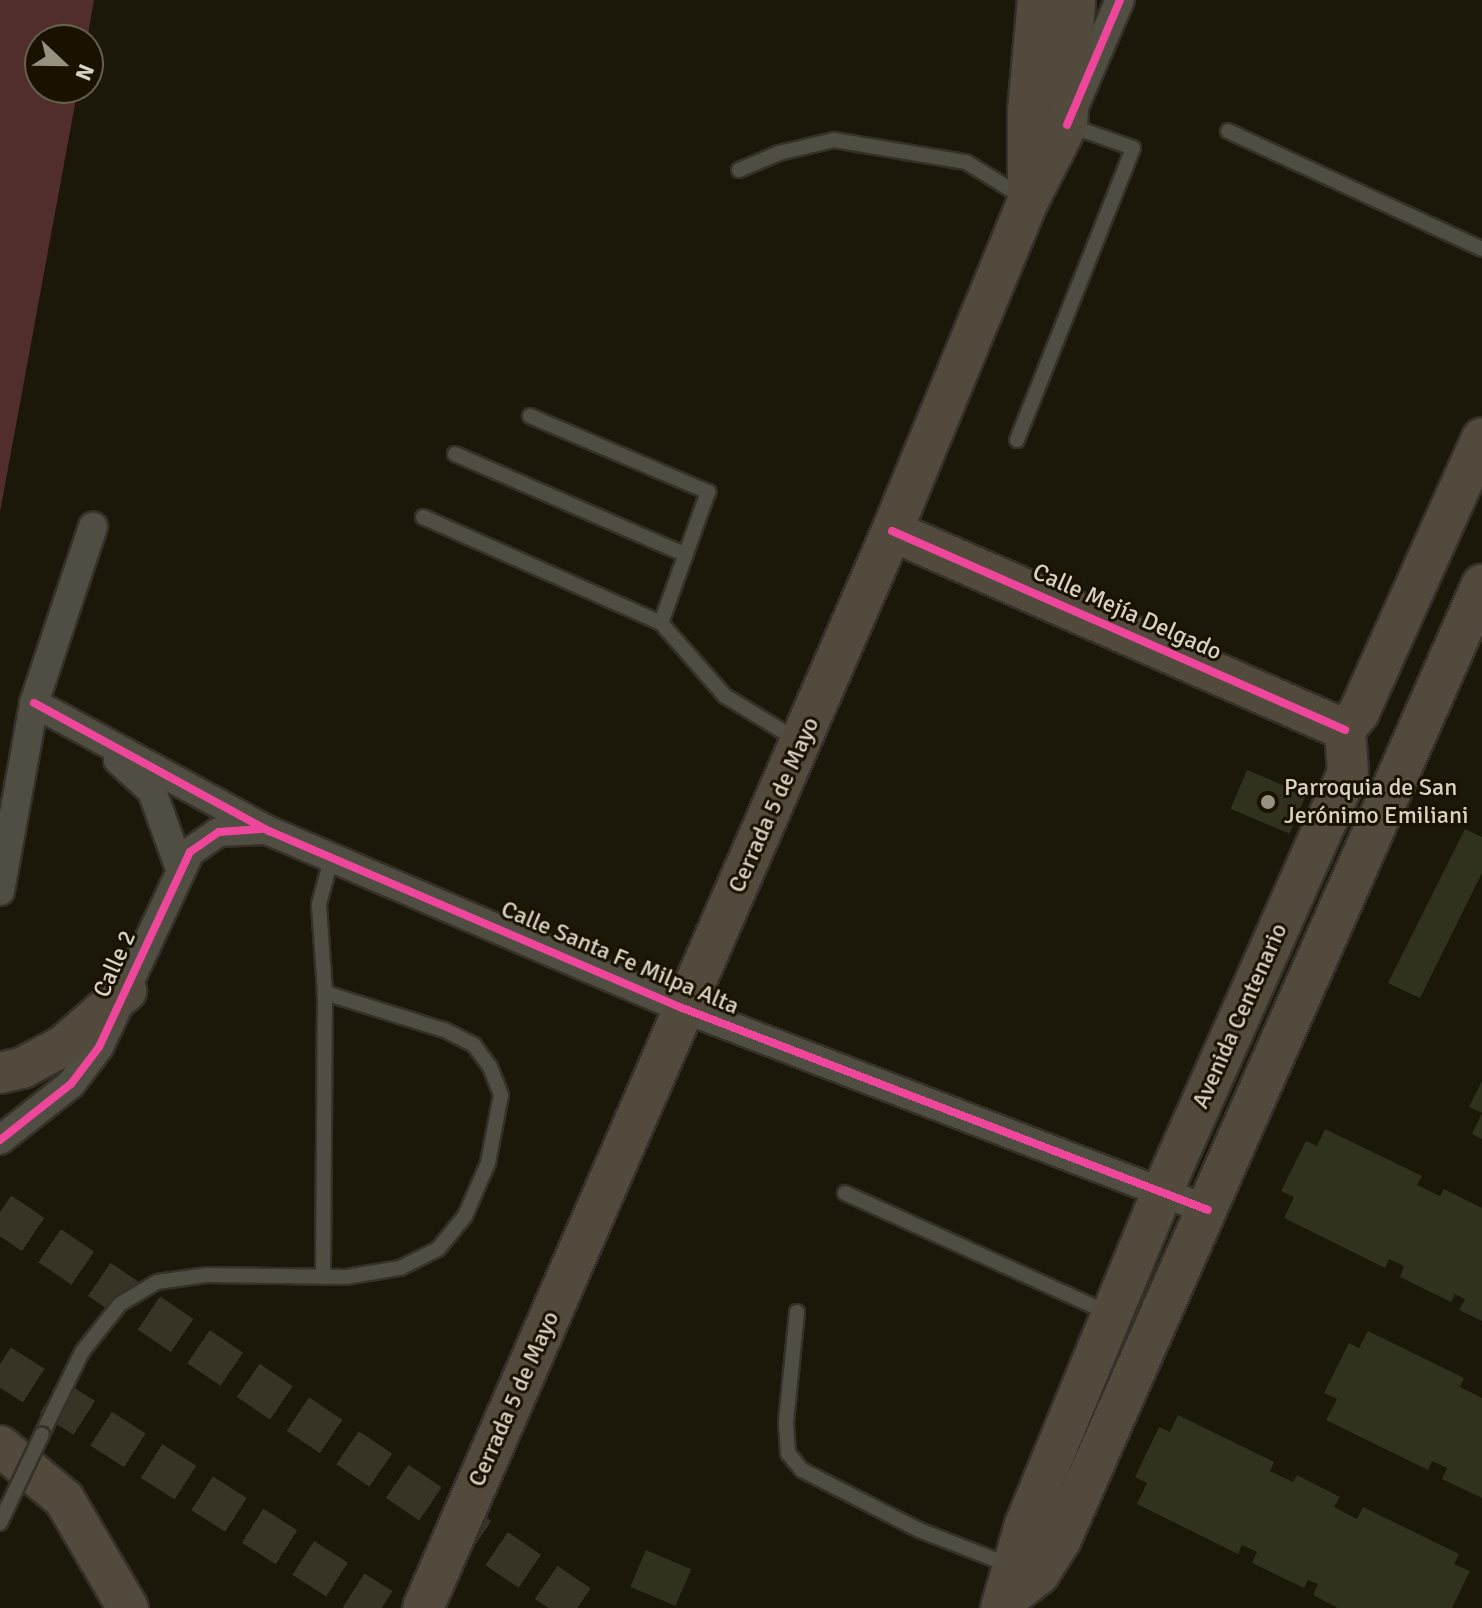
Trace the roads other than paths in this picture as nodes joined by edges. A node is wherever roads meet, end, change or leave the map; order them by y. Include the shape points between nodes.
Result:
1 (1038, 0) edge
2 (1075, 0) edge
3 (1120, 0) edge
4 (1067, 125) junction
5 (1228, 131) dead end
6 (739, 170) dead end
7 (1028, 201) junction
8 (1482, 249) edge
9 (530, 416) dead end
10 (1482, 438) edge
11 (1017, 440) dead end
12 (455, 454) dead end
13 (423, 517) dead end
14 (93, 527) dead end
15 (892, 531) junction
16 (686, 555) junction
17 (1482, 585) edge
18 (661, 623) junction
19 (34, 703) junction
20 (72, 720) junction
21 (1345, 730) junction
22 (801, 742) junction
23 (269, 831) junction
24 (333, 856) junction
25 (179, 866) junction
26 (0, 891) edge
27 (126, 991) junction
28 (325, 993) junction
29 (685, 1009) junction
30 (0, 1073) edge
31 (0, 1140) edge
32 (1162, 1192) junction
33 (845, 1193) dead end
34 (1208, 1210) junction
35 (323, 1277) junction
36 (797, 1312) dead end
37 (1112, 1315) junction
38 (0, 1446) edge
39 (0, 1523) edge
40 (1013, 1587) edge
41 (128, 1608) edge
42 (423, 1608) edge

1 - 7 main road via 1028,111
2 - 4 main road
3 - 4 street, Cerrada 5 de Mayo
4 - 7 main road, Cerrada 5 de Mayo
4 - 11 lane via 1133,148
5 - 8 lane
6 - 7 lane via 779,153 834,140 966,162
7 - 15 main road, Cerrada 5 de Mayo
9 - 16 lane via 708,492
10 - 21 main road via 1359,712
12 - 16 lane
13 - 18 lane
14 - 19 street
15 - 21 main road, Calle Mejía Delgado
15 - 22 main road, Cerrada 5 de Mayo
16 - 18 lane
17 - 34 main road, Avenida Centenario
18 - 22 lane via 725,696
19 - 20 street, Calle Santa Fe Milpa Alta
19 - 26 street
20 - 23 street, Calle Santa Fe Milpa Alta
20 - 25 street via 152,791
21 - 32 main road, Avenida Centenario via 1348,772
22 - 29 main road, Cerrada 5 de Mayo
23 - 24 street, Calle Santa Fe Milpa Alta
23 - 25 street, Calle 2 via 235,827 219,832
24 - 28 lane via 319,904
24 - 29 street, Calle Santa Fe Milpa Alta
25 - 27 street, Calle 2
27 - 30 main road via 63,1046 22,1068
27 - 31 street, Calle 2 via 85,1067
28 - 35 lane
28 - 35 lane via 444,1030 474,1045 501,1095 488,1163 465,1216 438,1249 400,1268
29 - 32 street, Calle Santa Fe Milpa Alta
29 - 42 main road, Cerrada 5 de Mayo
32 - 34 street, Calle Santa Fe Milpa Alta
32 - 37 main road, Avenida Centenario
33 - 37 lane
34 - 40 main road, Avenida Centenario via 1061,1539
35 - 39 lane, bridge via 207,1275 157,1282 120,1304 82,1352
36 - 40 lane via 788,1453 802,1470 919,1530
37 - 40 main road, Avenida Centenario
38 - 41 main road via 64,1499

